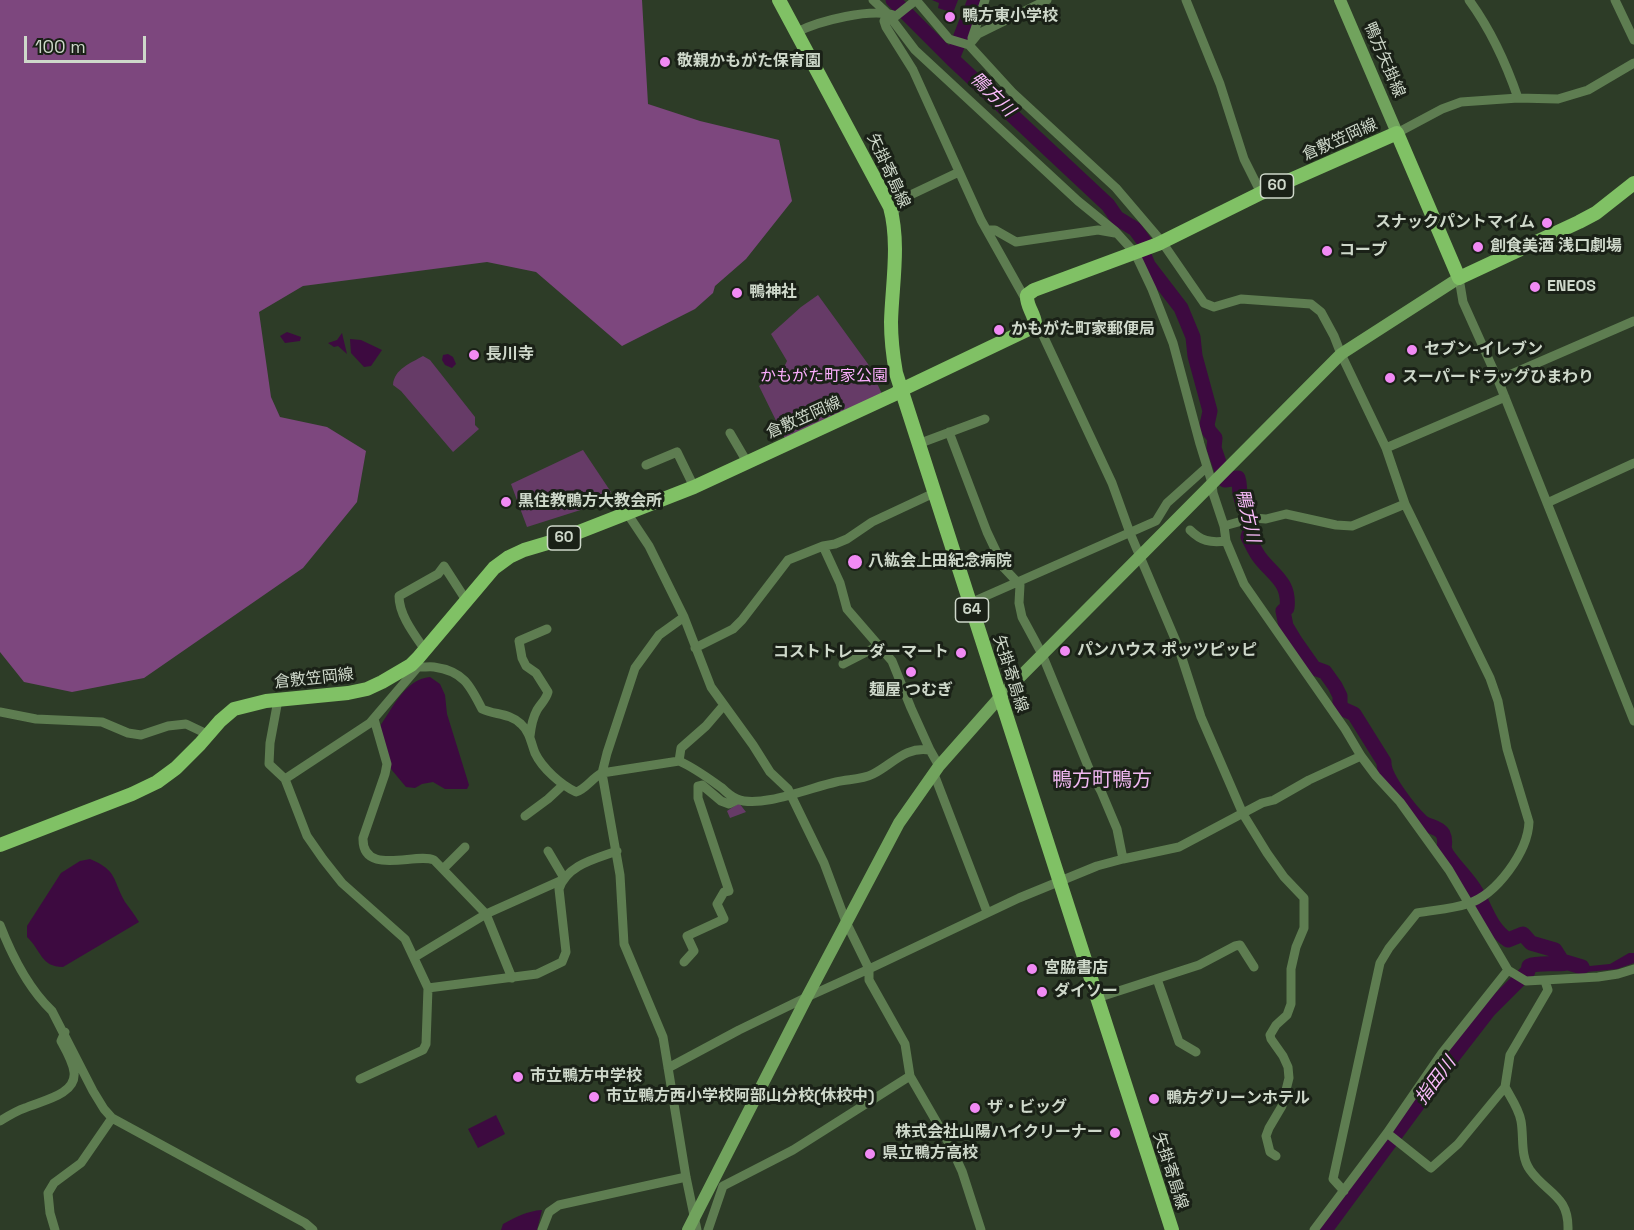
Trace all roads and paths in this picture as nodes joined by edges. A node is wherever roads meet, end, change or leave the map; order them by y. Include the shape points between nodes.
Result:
1 (779, 0) edge
2 (873, 0) edge
3 (985, 0) edge
4 (1047, 0) edge
5 (1186, 0) edge
6 (1340, 0) edge
7 (1469, 0) edge
8 (1615, 0) edge
9 (891, 15) junction
10 (796, 32) junction
11 (1634, 40) edge
12 (968, 45) junction
13 (1634, 63) edge
14 (1518, 98) junction
15 (1397, 133) junction
16 (959, 172) junction
17 (1634, 183) edge
18 (1261, 193) junction
19 (892, 216) junction
20 (987, 230) junction
21 (1117, 233) junction
22 (1160, 243) junction
23 (1135, 254) junction
24 (1458, 278) junction
25 (1027, 302) junction
26 (1634, 321) edge
27 (1035, 323) junction
28 (1341, 354) junction
29 (1498, 380) junction
30 (901, 390) junction
31 (1504, 397) junction
32 (985, 419) dead end
33 (949, 432) junction
34 (730, 433) dead end
35 (918, 444) junction
36 (1386, 448) junction
37 (747, 462) junction
38 (1634, 464) edge
39 (646, 465) dead end
40 (1207, 467) junction
41 (1212, 483) junction
42 (694, 487) junction
43 (934, 493) junction
44 (1547, 503) junction
45 (1405, 504) junction
46 (627, 513) junction
47 (1224, 526) junction
48 (1190, 530) dead end
49 (1130, 532) junction
50 (1226, 541) junction
51 (823, 546) junction
52 (1140, 556) junction
53 (1018, 582) junction
54 (466, 600) junction
55 (970, 603) junction
56 (684, 618) junction
57 (547, 629) dead end
58 (880, 645) junction
59 (695, 648) junction
60 (424, 650) junction
61 (1042, 654) junction
62 (843, 664) dead end
63 (414, 667) junction
64 (1000, 697) junction
65 (278, 700) junction
66 (724, 705) junction
67 (0, 712) edge
68 (374, 719) junction
69 (1634, 721) edge
70 (207, 734) junction
71 (530, 736) junction
72 (930, 750) junction
73 (1361, 756) junction
74 (679, 761) junction
75 (936, 770) junction
76 (602, 773) junction
77 (285, 779) junction
78 (563, 785) junction
79 (791, 796) junction
80 (737, 800) junction
81 (1243, 814) junction
82 (525, 816) dead end
83 (0, 845) edge
84 (465, 847) dead end
85 (548, 851) dead end
86 (617, 851) junction
87 (1123, 859) junction
88 (443, 869) junction
89 (563, 879) junction
90 (1060, 880) junction
91 (1472, 902) junction
92 (987, 912) junction
93 (486, 914) junction
94 (846, 922) junction
95 (0, 925) edge
96 (415, 957) junction
97 (684, 962) dead end
98 (1254, 967) dead end
99 (870, 969) junction
100 (1634, 969) edge
101 (1510, 971) junction
102 (512, 978) junction
103 (1157, 979) junction
104 (1545, 981) junction
105 (428, 988) junction
106 (807, 996) junction
107 (1097, 998) junction
108 (65, 1032) junction
109 (1196, 1052) dead end
110 (668, 1068) junction
111 (910, 1076) junction
112 (360, 1079) dead end
113 (1505, 1087) junction
114 (112, 1118) junction
115 (0, 1121) edge
116 (1387, 1133) junction
117 (1276, 1156) dead end
118 (686, 1177) junction
119 (1344, 1191) junction
120 (696, 1224) edge
121 (55, 1230) edge
122 (313, 1230) edge
123 (542, 1230) edge
124 (688, 1230) edge
125 (708, 1230) edge
126 (981, 1230) edge
127 (1172, 1230) edge
128 (1314, 1230) edge
129 (1568, 1230) edge

1 - 10 main road, 矢掛寄島線 / 64
2 - 9 street
3 - 12 street
4 - 12 street via 978,34
5 - 18 street via 1220,84 1244,159
6 - 15 street, 鴨方矢掛線
7 - 14 street via 1507,67
8 - 11 street
9 - 10 street via 874,13
9 - 12 street via 916,0 949,39
9 - 16 street via 884,21 886,27 925,94
9 - 21 street via 915,50
10 - 19 main road, 矢掛寄島線 / 64 via 883,191
12 - 22 street via 1011,92 1116,188
13 - 14 street via 1588,90 1558,99
14 - 15 street via 1461,102
15 - 18 main road, 倉敷笠岡線 / 60
15 - 24 main road, 倉敷笠岡線
16 - 19 street via 902,199
16 - 20 street
17 - 24 main road via 1596,213
18 - 22 main road, 倉敷笠岡線 / 60
19 - 30 main road, 矢掛寄島線 / 64 via 895,237 891,343
20 - 21 street via 995,230 1016,242 1098,230
20 - 25 street
21 - 23 street
22 - 23 main road, 倉敷笠岡線 / 60
22 - 28 street via 1204,303 1214,307 1241,299 1311,304 1321,312
23 - 25 main road, 倉敷笠岡線 / 60 via 1034,290 1027,295
23 - 40 street via 1173,343
24 - 28 street
24 - 29 street via 1463,302
25 - 27 main road
26 - 29 street
27 - 30 main road, 倉敷笠岡線 / 60
27 - 49 street via 1096,445
28 - 36 street
28 - 41 street
29 - 31 street
30 - 35 main road, 矢掛寄島線 / 64
30 - 37 main road, 倉敷笠岡線 / 60
31 - 36 street
31 - 44 street
32 - 33 street
33 - 35 street
33 - 53 street via 987,532 1004,568
34 - 37 street
35 - 43 main road, 矢掛寄島線 / 64
36 - 45 street
37 - 42 main road, 倉敷笠岡線 / 60
38 - 44 street
39 - 42 street via 677,452
40 - 41 street
40 - 49 street via 1167,503 1156,521
41 - 47 street
41 - 52 street
42 - 46 main road, 倉敷笠岡線 / 60
43 - 51 street via 872,522 846,539
43 - 55 main road, 矢掛寄島線 / 64
44 - 69 street
45 - 47 street via 1352,526 1286,514
45 - 91 street via 1490,678 1529,822 1518,857 1496,886
46 - 54 main road, 倉敷笠岡線 / 60 via 509,556
46 - 56 street via 649,546
47 - 50 street
48 - 50 street via 1199,540
49 - 52 street
49 - 53 street
50 - 73 street via 1244,584
51 - 58 street via 847,609
51 - 59 street via 788,560 733,629
52 - 61 street
52 - 81 street via 1178,646 1201,717
53 - 55 street
53 - 61 street via 1022,617
54 - 60 main road, 倉敷笠岡線 / 60
54 - 60 street via 444,566 438,574 399,596 410,628
55 - 64 main road, 矢掛寄島線 / 64
56 - 59 street
56 - 76 street via 660,635 635,668
57 - 71 street via 519,641 526,666 536,673 548,692 532,722
58 - 62 street
58 - 72 street via 892,661
59 - 66 street via 711,687
60 - 63 main road, 倉敷笠岡線 / 60
61 - 64 street
61 - 87 street via 1117,829
63 - 65 main road, 倉敷笠岡線 / 60 via 367,689
63 - 68 street
63 - 71 street via 431,666 456,673 471,687 482,709 512,717
64 - 75 street
64 - 90 main road, 矢掛寄島線 / 64
65 - 70 main road, 倉敷笠岡線 / 60 via 234,709
65 - 77 street via 269,764
66 - 74 street via 681,748
66 - 79 street
67 - 70 street via 36,719 102,722 141,735 186,724
68 - 77 street
68 - 88 street via 387,764 363,838 365,849 383,861 427,857
70 - 83 main road, 倉敷笠岡線 / 60 via 176,768 157,782
71 - 78 street via 541,763
72 - 75 street
72 - 79 street via 915,749 874,774
73 - 81 street
73 - 91 street via 1400,802
74 - 76 street
74 - 80 street
75 - 92 street
75 - 94 street via 899,823
76 - 78 street via 580,791
76 - 86 street
77 - 96 street via 307,836 323,859 342,883 397,930
78 - 82 street
79 - 80 street
79 - 94 street via 824,863
80 - 97 street via 729,804 699,786 698,798 729,891 717,904 724,919 687,936 694,951
81 - 87 street via 1179,847
81 - 117 street via 1284,877 1304,898 1304,928 1291,969 1291,1004 1270,1035 1288,1067 1289,1078 1282,1106 1266,1136 1270,1152
84 - 88 street
85 - 89 street
86 - 89 street via 574,868
86 - 110 street via 624,944 663,1037
87 - 90 street
88 - 93 street
89 - 93 street
89 - 102 street via 559,889 567,952 562,962 537,974
90 - 92 street
90 - 107 main road, 矢掛寄島線 / 64
91 - 101 street
91 - 119 street via 1417,913 1380,963 1333,1179
92 - 99 street
93 - 96 street
93 - 102 street
94 - 99 street
94 - 106 street
95 - 108 street via 25,976
96 - 105 street
98 - 103 street via 1240,945
99 - 106 street
99 - 111 street via 869,980 904,1044
100 - 104 street via 1598,977
101 - 104 street via 1526,981
101 - 116 street via 1442,1053
102 - 105 street
103 - 107 street
103 - 109 street via 1179,1042
104 - 113 street via 1548,990 1510,1055
105 - 112 street via 423,1050
106 - 110 street
106 - 120 street
107 - 127 main road, 矢掛寄島線 / 64
108 - 114 street via 93,1091
108 - 115 street via 61,1041 74,1072 73,1080 56,1096
110 - 118 street
111 - 125 street via 793,1150 723,1186
111 - 126 street via 951,1147
113 - 116 street via 1458,1144 1431,1168
113 - 129 street via 1521,1118 1524,1156 1530,1170 1563,1204
114 - 121 street via 81,1163 54,1183 48,1193
114 - 122 street
116 - 119 street
118 - 120 street
118 - 123 street via 559,1205 549,1212
119 - 128 street
120 - 124 street

